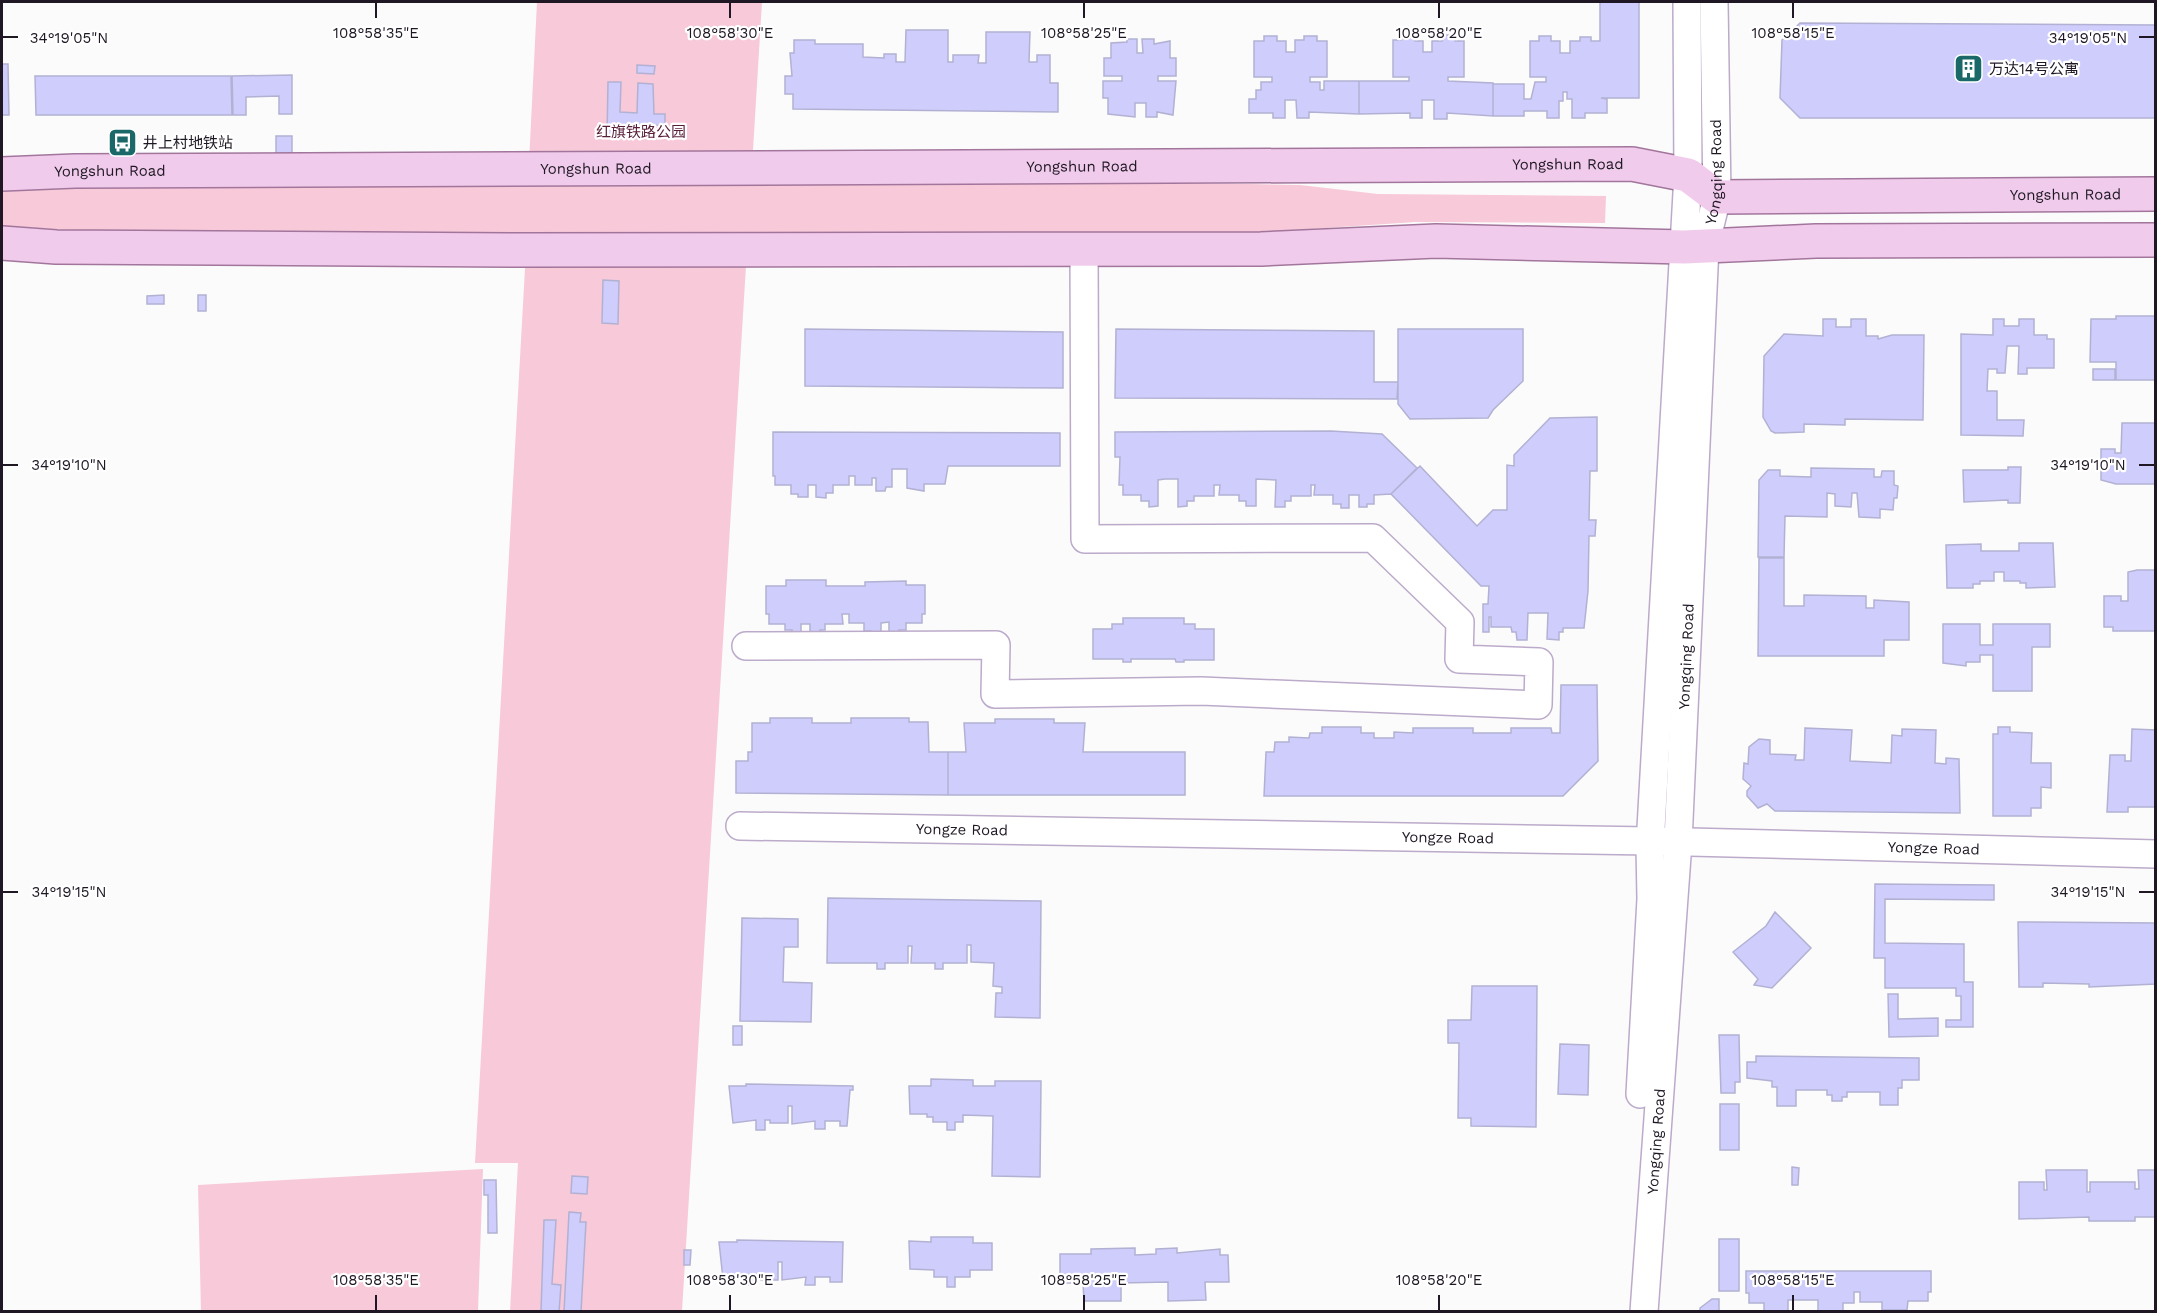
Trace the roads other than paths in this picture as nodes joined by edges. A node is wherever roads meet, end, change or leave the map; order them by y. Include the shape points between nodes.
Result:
1 (1687, 2) edge
2 (1714, 2) edge
3 (2, 174) edge
4 (1688, 175) junction
5 (2156, 194) edge
6 (1717, 197) junction
7 (2156, 240) edge
8 (2, 243) edge
9 (1695, 246) junction
10 (1084, 248) junction
11 (746, 646) dead end
12 (740, 826) dead end
13 (1650, 841) junction
14 (1677, 842) junction
15 (2156, 854) edge
16 (1629, 1311) edge
17 (1644, 1311) edge

1 - 4 street, Yongqing Road
2 - 6 street, Yongqing Road
3 - 4 main road, Yongshun Road via 1632,164
4 - 6 main road, Yongshun Road
4 - 9 street, Yongqing Road
5 - 6 main road, Yongshun Road
6 - 9 street, Yongqing Road
7 - 9 main road via 1816,241
8 - 10 main road via 56,247 516,250
9 - 10 main road via 1436,242 1261,249
9 - 13 street, Yongqing Road
9 - 14 street, Yongqing Road
10 - 11 street via 1084,539 1373,538 1460,622 1459,659 1539,662 1538,705 1201,691 995,694 996,645
12 - 13 street, Yongze Road
13 - 14 street, Yongze Road
13 - 16 street, Yongqing Road via 1651,899
14 - 15 street, Yongze Road
14 - 17 street, Yongqing Road

